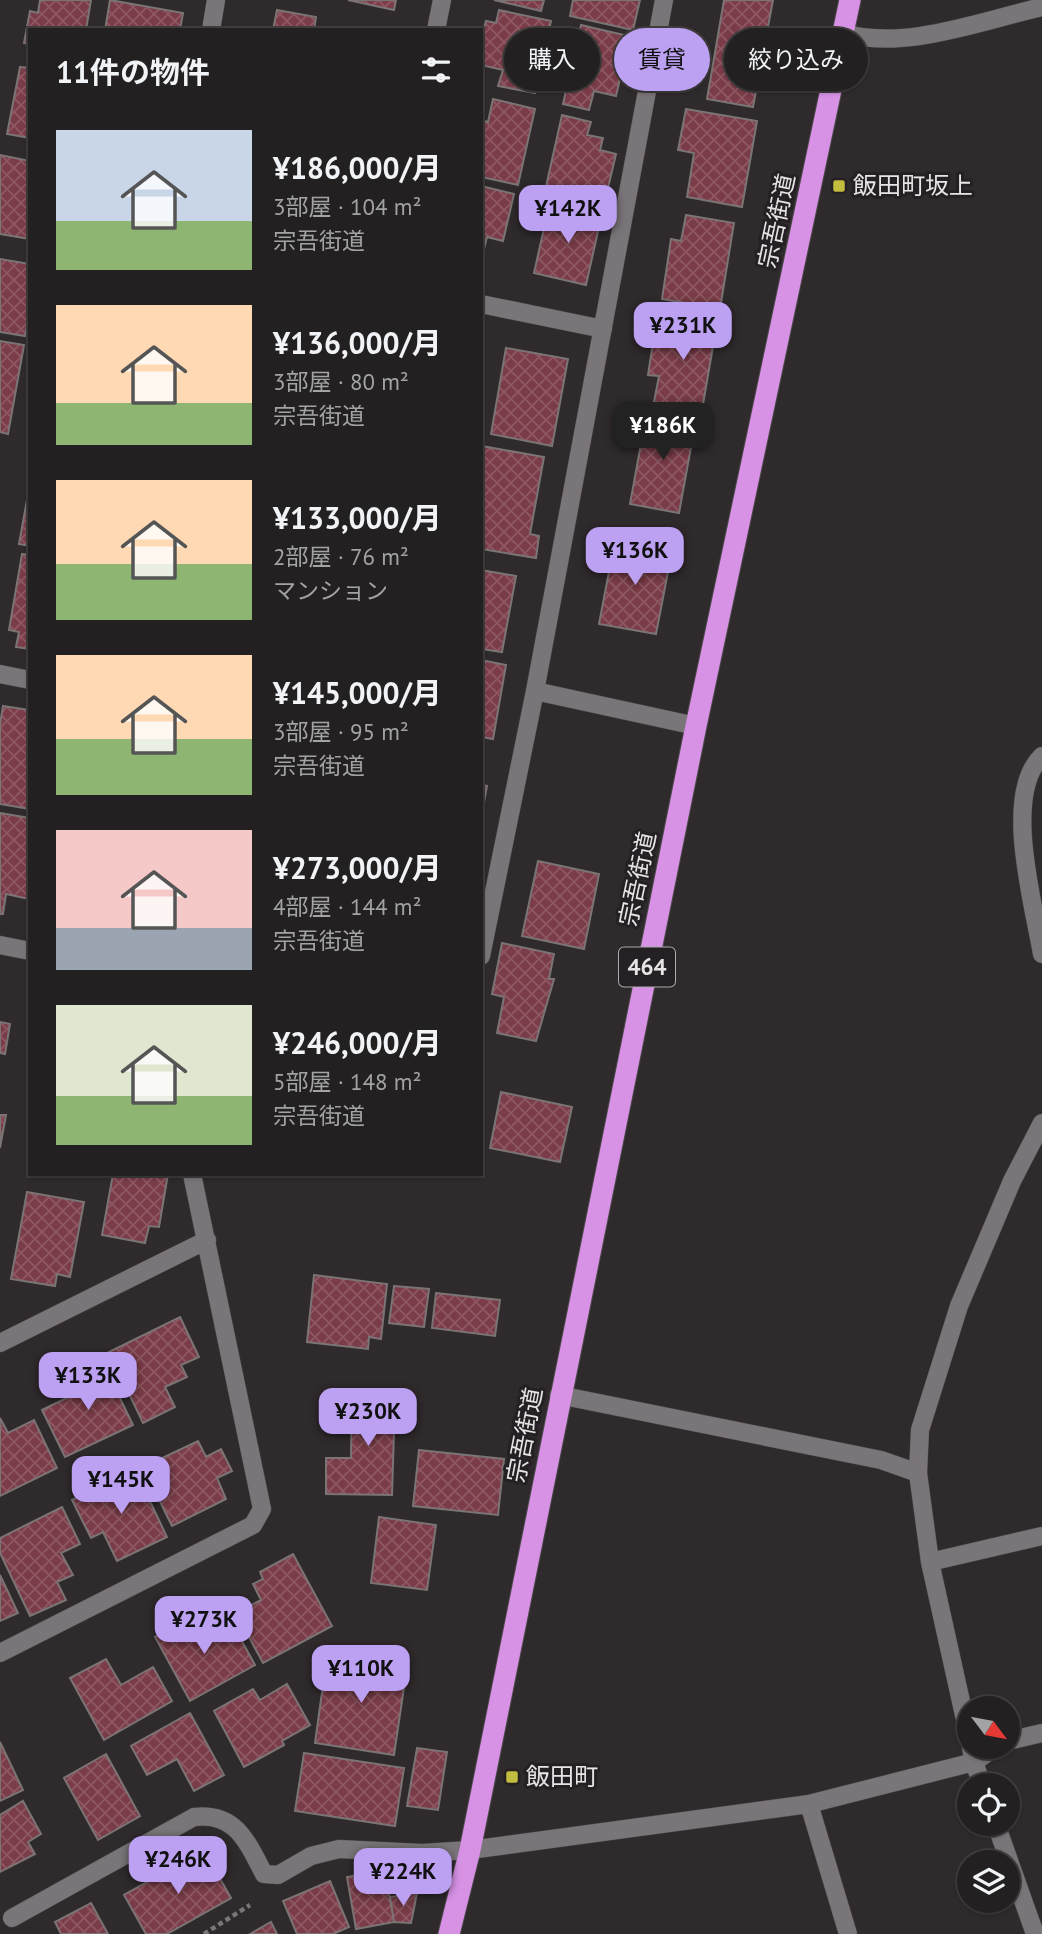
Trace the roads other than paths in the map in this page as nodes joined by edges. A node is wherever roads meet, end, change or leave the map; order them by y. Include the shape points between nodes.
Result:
1 (216, 0) edge
2 (442, 0) edge
3 (664, 0) edge
4 (850, 0) edge
5 (1042, 7) edge
6 (211, 28) edge
7 (436, 28) edge
8 (844, 28) edge
9 (868, 38) edge
10 (831, 91) edge
11 (483, 304) edge
12 (603, 329) junction
13 (0, 674) edge
14 (28, 680) edge
15 (535, 691) junction
16 (696, 726) junction
17 (1042, 755) edge
18 (0, 945) edge
19 (483, 947) edge
20 (28, 951) edge
21 (1042, 954) edge
22 (1042, 1123) edge
23 (192, 1176) edge
24 (207, 1240) junction
25 (0, 1343) edge
26 (559, 1395) junction
27 (918, 1473) junction
28 (1042, 1536) edge
29 (930, 1562) junction
30 (0, 1653) edge
31 (959, 1696) edge
32 (1042, 1733) edge
33 (1020, 1738) edge
34 (957, 1755) edge
35 (809, 1804) junction
36 (1001, 1836) edge
37 (470, 1850) junction
38 (12, 1918) dead end
39 (1037, 1929) edge
40 (449, 1934) edge
41 (848, 1934) edge

1 - 6 street
2 - 7 street
3 - 12 street
4 - 8 highway, 宗吾街道 / 464
5 - 9 street via 908,38
10 - 16 highway, 宗吾街道 / 464
11 - 12 street
12 - 15 street
13 - 14 street
15 - 16 street
15 - 19 street
16 - 26 highway, 宗吾街道 / 464
17 - 21 street via 1028,773 1023,795 1024,845
18 - 20 street
22 - 27 street via 959,1307 920,1430
23 - 24 street
24 - 25 street
24 - 30 street via 262,1509 253,1525
26 - 27 street via 881,1460
26 - 37 highway, 宗吾街道 / 464
27 - 29 street
28 - 29 street
29 - 31 street
32 - 33 street
34 - 35 street
35 - 37 street
35 - 41 street
36 - 39 street
37 - 38 street via 339,1849 311,1856 278,1875 264,1874 244,1838 228,1821 212,1815 194,1817
37 - 40 highway, 宗吾街道 / 464

